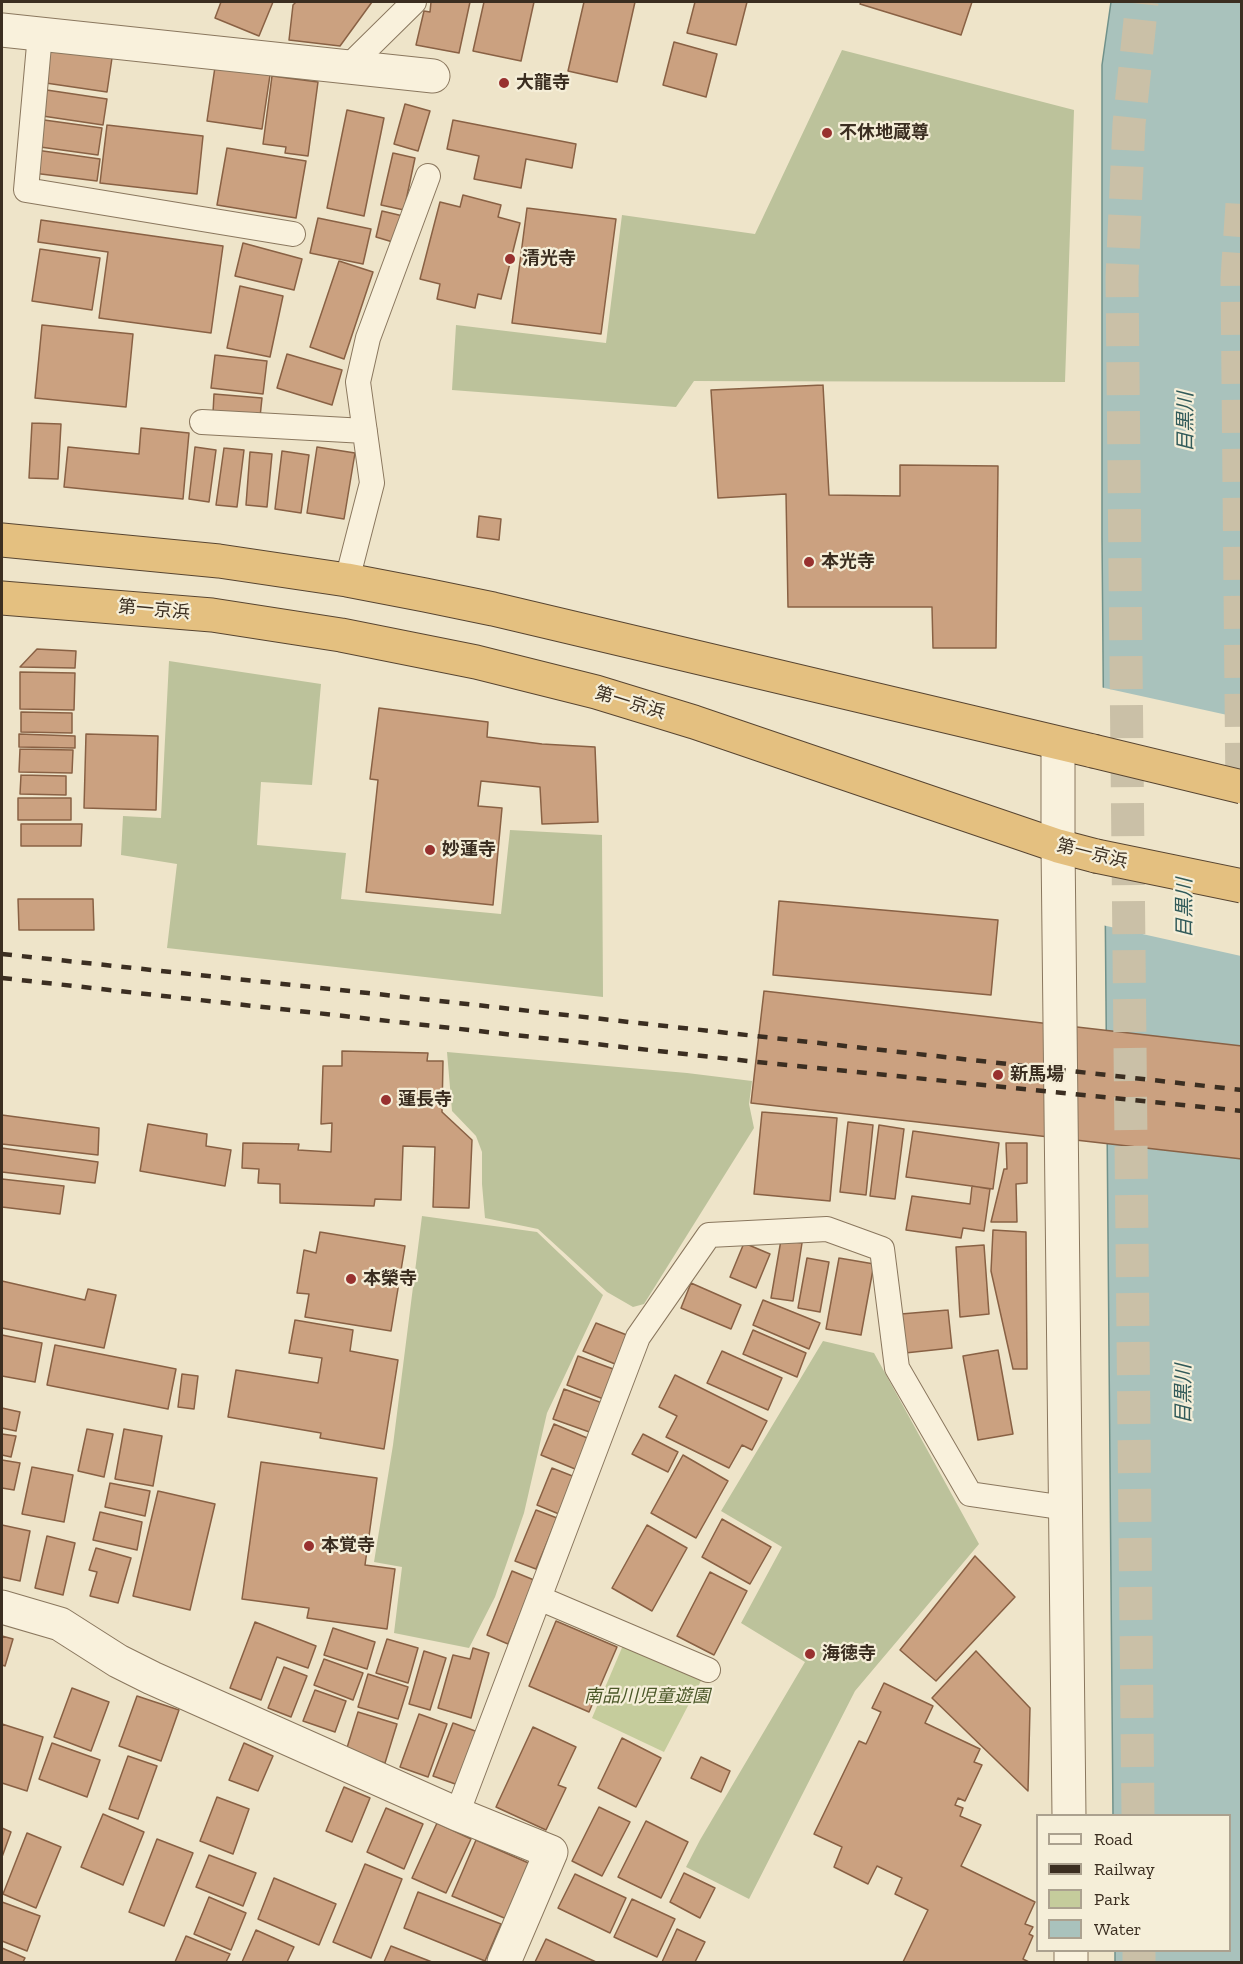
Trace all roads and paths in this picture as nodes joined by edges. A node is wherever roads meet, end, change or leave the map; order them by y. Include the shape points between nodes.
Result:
1 (414, 2) edge
2 (2, 30) edge
3 (40, 34) junction
4 (348, 68) junction
5 (434, 76) dead end
6 (428, 176) dead end
7 (292, 234) dead end
8 (202, 422) dead end
9 (365, 430) junction
10 (2, 540) edge
11 (347, 580) junction
12 (2, 598) edge
13 (1058, 744) junction
14 (1242, 787) edge
15 (1058, 846) junction
16 (1242, 886) edge
17 (1066, 1508) junction
18 (538, 1598) junction
19 (2, 1606) edge
20 (708, 1670) dead end
21 (456, 1814) junction
22 (1069, 1814) edge
23 (504, 1962) edge

1 - 4 lane
2 - 3 street
3 - 4 street
3 - 7 lane via 26,190
4 - 5 street
6 - 9 lane via 368,338 358,382
8 - 9 lane
9 - 11 lane via 372,483
10 - 11 highway via 219,561
11 - 13 highway via 493,609
12 - 15 highway, 第一京浜 via 212,615 476,662 694,722
13 - 14 highway, bridge
13 - 15 street
15 - 16 highway, 第一京浜, bridge
15 - 17 street
17 - 18 lane via 970,1494 897,1368 882,1249 827,1229 709,1235 638,1337
17 - 22 street
18 - 20 lane
18 - 21 lane
19 - 21 street via 60,1624 152,1678
21 - 23 street via 551,1852

